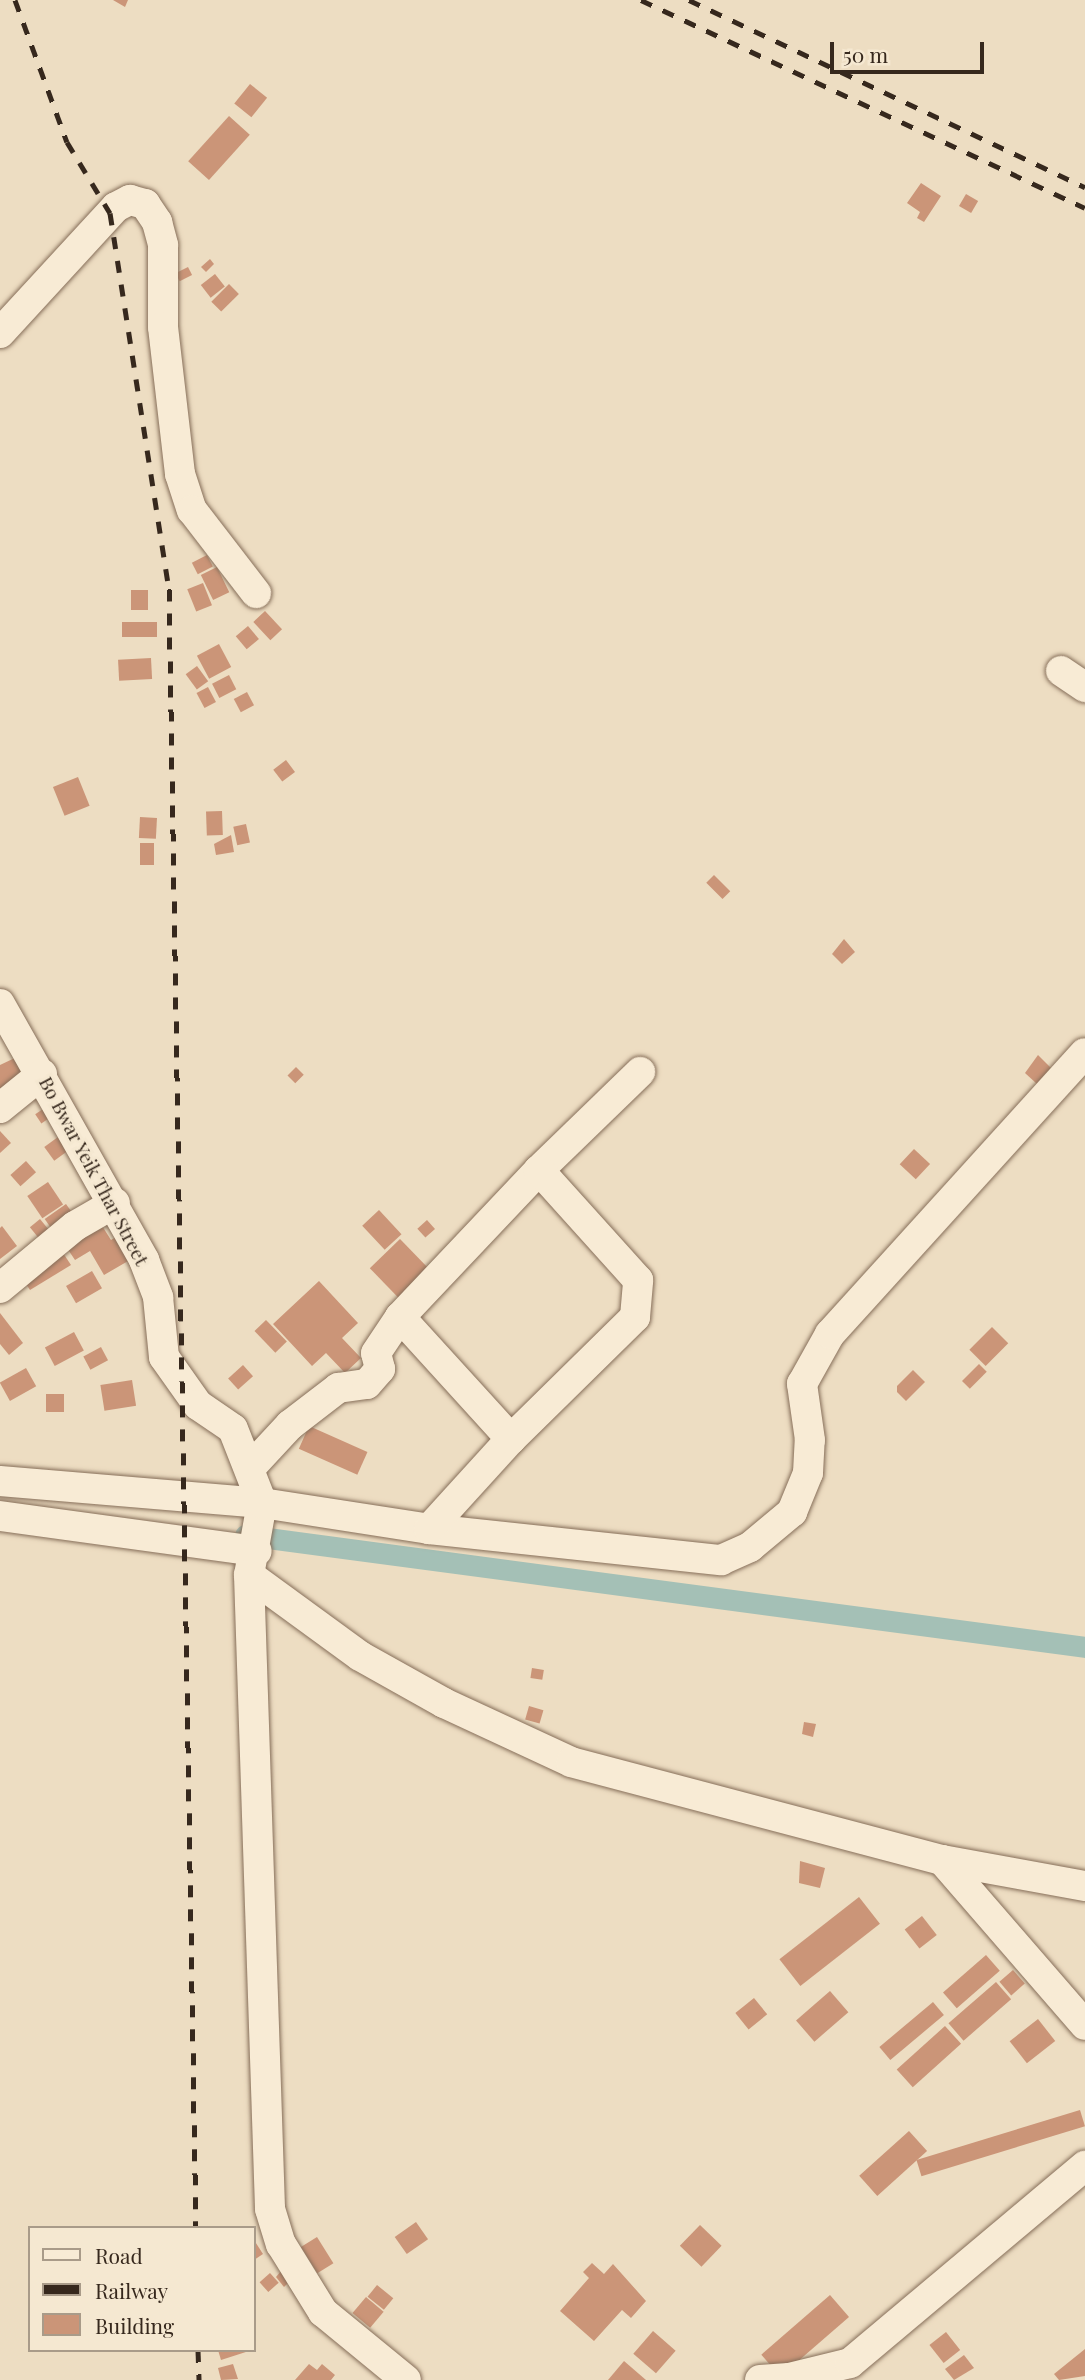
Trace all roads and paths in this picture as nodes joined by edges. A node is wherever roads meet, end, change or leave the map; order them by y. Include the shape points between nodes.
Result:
1 (0, 333) edge
2 (256, 593) dead end
3 (0, 1004) edge
4 (1085, 1053) edge
5 (640, 1072) dead end
6 (42, 1074) junction
7 (0, 1108) edge
8 (539, 1170) junction
9 (115, 1203) junction
10 (0, 1287) edge
11 (400, 1317) junction
12 (510, 1439) junction
13 (250, 1468) junction
14 (0, 1481) edge
15 (0, 1516) edge
16 (429, 1529) junction
17 (257, 1538) junction
18 (942, 1860) junction
19 (1085, 1886) edge
20 (1085, 2025) edge
21 (1085, 2165) edge
22 (407, 2380) edge
23 (760, 2380) edge

1 - 2 street via 116,207 130,200 145,204 158,222 163,245 163,327 180,474 191,510
3 - 6 street, Bo Bwar Yeik Thar Street
4 - 16 street via 830,1334 802,1384 810,1440 808,1473 792,1512 750,1547 721,1560 683,1558
5 - 8 street
6 - 7 street
6 - 9 street, Bo Bwar Yeik Thar Street
8 - 11 street
8 - 12 street via 638,1280 635,1317
9 - 10 street via 75,1226
9 - 13 street, Bo Bwar Yeik Thar Street via 158,1297 164,1357 198,1405 233,1429
11 - 12 street
11 - 13 street via 376,1353 380,1369 367,1384 338,1388 290,1425
12 - 16 street
13 - 17 street, Bo Bwar Yeik Thar Street
14 - 17 street
15 - 17 street
16 - 17 street
17 - 18 street via 360,1657 444,1703 571,1762
17 - 22 street, Bo Bwar Yeik Thar Street via 270,2208 281,2244 323,2312
18 - 19 street
18 - 20 street
21 - 23 street via 849,2363

